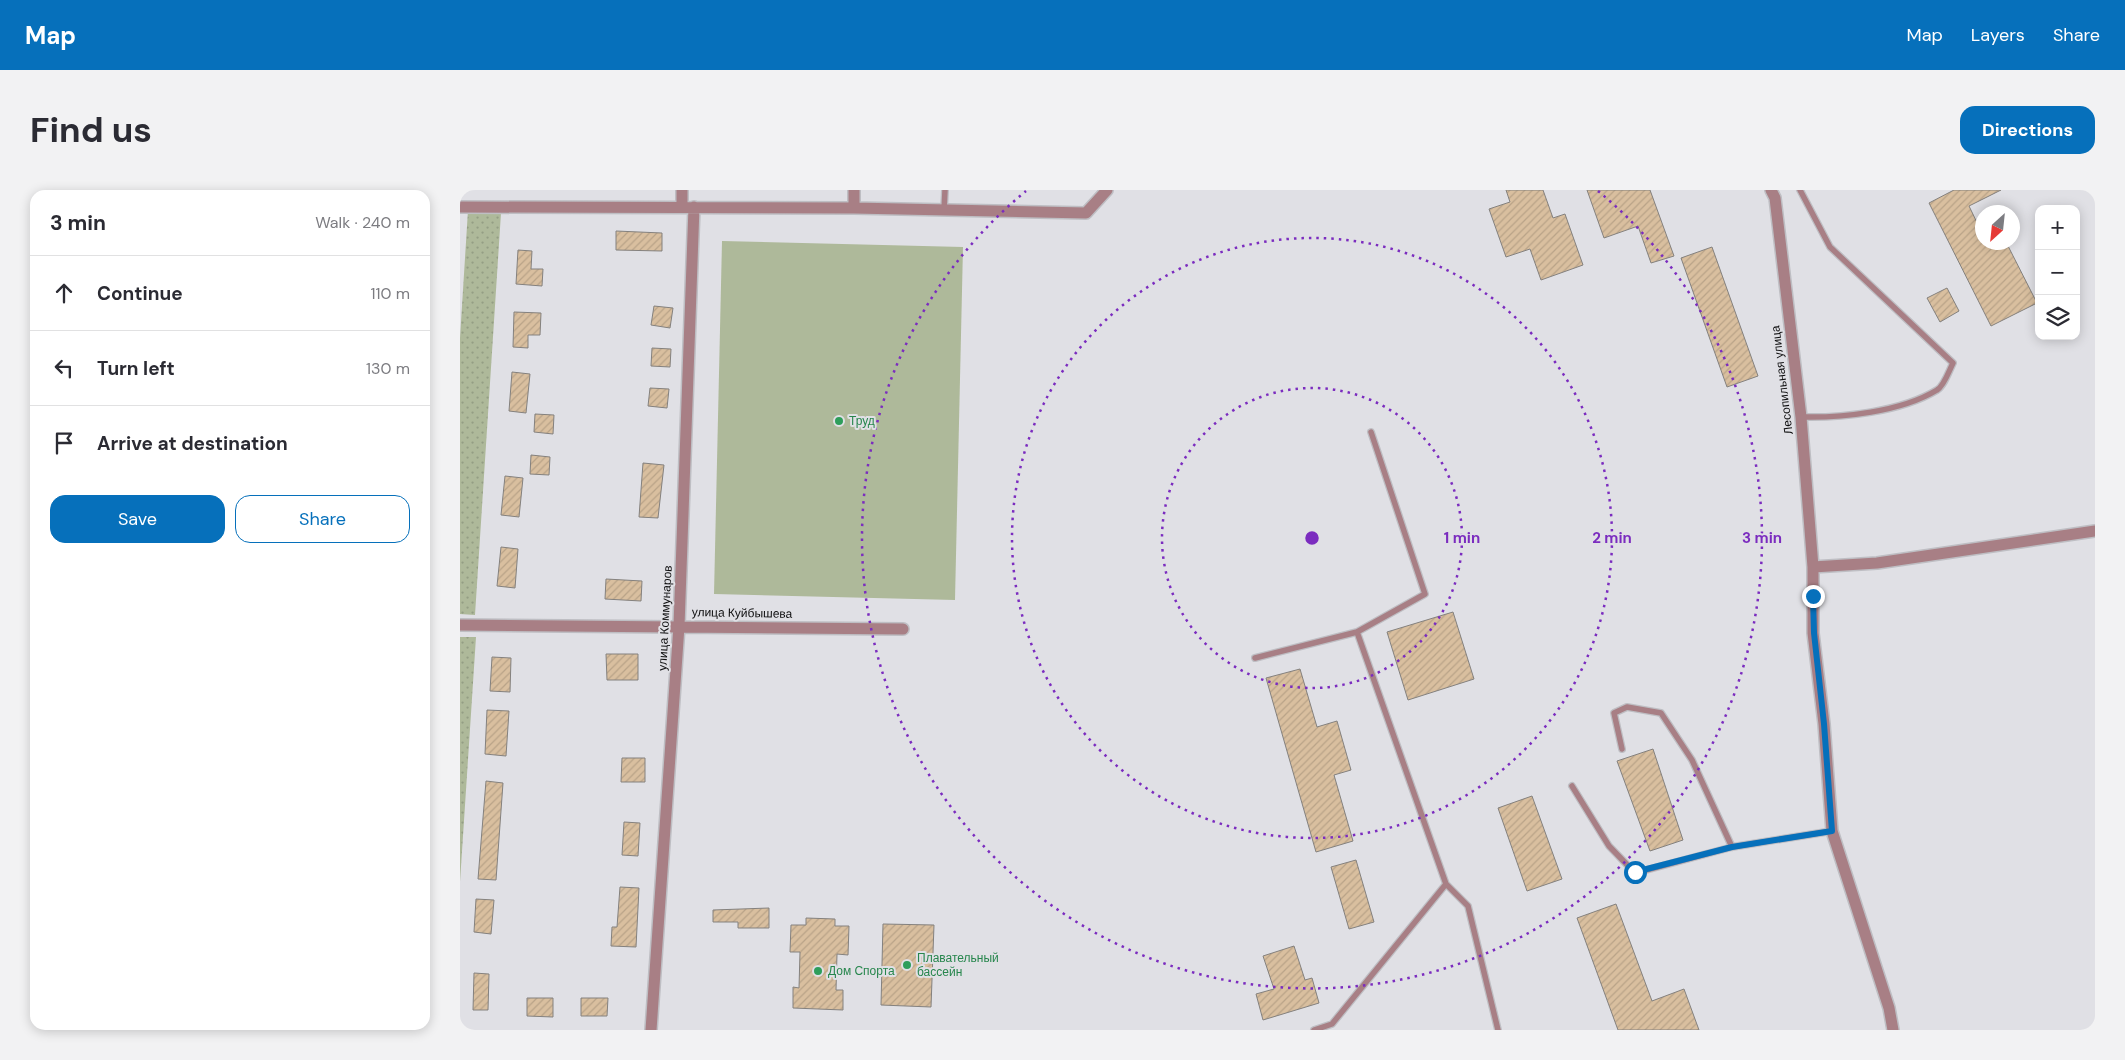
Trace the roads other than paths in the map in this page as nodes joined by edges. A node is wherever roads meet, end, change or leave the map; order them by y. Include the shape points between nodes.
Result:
1 (682, 190) edge
2 (854, 190) edge
3 (945, 190) edge
4 (1107, 190) edge
5 (1771, 190) edge
6 (1800, 190) edge
7 (460, 207) edge
8 (688, 207) junction
9 (854, 208) junction
10 (944, 211) junction
11 (1801, 417) junction
12 (1371, 432) dead end
13 (2095, 531) edge
14 (1813, 567) junction
15 (460, 625) edge
16 (679, 626) junction
17 (903, 629) dead end
18 (1357, 632) junction
19 (1255, 658) dead end
20 (1622, 749) dead end
21 (1572, 786) dead end
22 (1832, 831) junction
23 (1732, 847) junction
24 (1446, 884) junction
25 (1333, 1027) edge
26 (651, 1030) edge
27 (1314, 1030) edge
28 (1498, 1030) edge
29 (1893, 1030) edge

1 - 8 street, улица Коммунаров
2 - 9 street
3 - 10 lane
4 - 10 street via 1086,213
5 - 11 street, Лесопильная улица via 1775,198
6 - 11 lane via 1830,246 1952,364 1938,389 1890,409 1823,418
7 - 8 street
8 - 9 street
8 - 16 street, улица Коммунаров
9 - 10 street
11 - 14 street, Лесопильная улица
12 - 18 lane via 1425,594
13 - 14 street via 1877,563
14 - 22 street, Лесопильная улица via 1814,633
15 - 16 street, улица Куйбышева
16 - 17 street, улица Куйбышева
16 - 26 street, улица Коммунаров
18 - 19 lane
18 - 24 lane
20 - 23 lane via 1614,713 1627,707 1662,713 1692,760
21 - 23 lane via 1609,846 1635,872
22 - 23 lane
22 - 29 street, Лесопильная улица
24 - 25 lane
24 - 28 lane via 1468,906
25 - 27 lane

